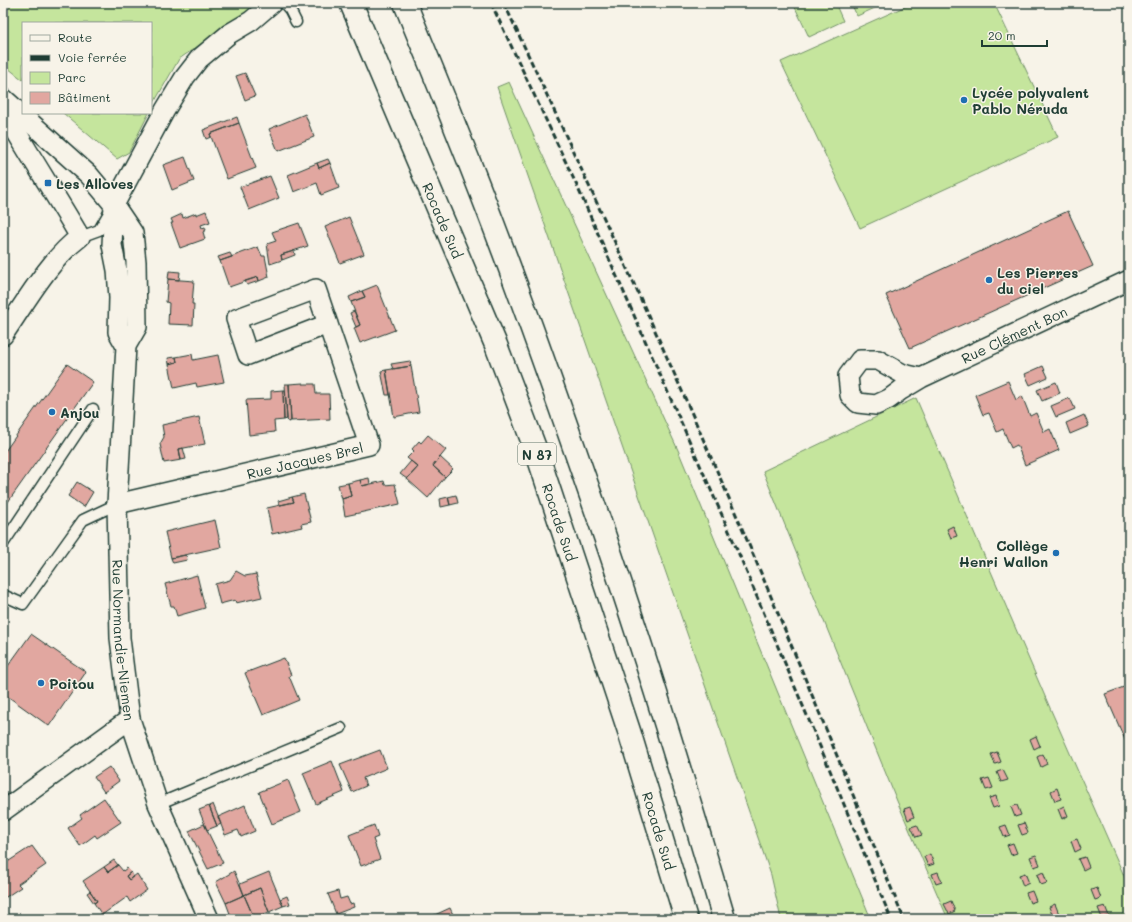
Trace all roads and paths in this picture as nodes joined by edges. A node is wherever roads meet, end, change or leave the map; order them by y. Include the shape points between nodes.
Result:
1 (272, 3) edge
2 (284, 3) edge
3 (351, 3) edge
4 (404, 3) edge
5 (296, 22) dead end
6 (3, 98) edge
7 (3, 109) edge
8 (114, 205) junction
9 (80, 237) junction
10 (1129, 280) edge
11 (328, 324) junction
12 (4, 333) edge
13 (921, 378) dead end
14 (93, 409) dead end
15 (117, 504) junction
16 (3, 544) edge
17 (3, 595) edge
18 (130, 718) junction
19 (341, 728) dead end
20 (158, 804) junction
21 (3, 811) edge
22 (209, 919) edge
23 (686, 919) edge
24 (724, 919) edge

1 - 8 street via 199,59 165,110
2 - 5 lane
3 - 23 highway, Rocade Sud / N 87 via 496,345 538,456 629,731
4 - 24 highway, N 87 via 457,131 595,508 638,636
6 - 8 street, Rue Normandie-Niemen via 89,175
7 - 9 street
8 - 9 lane via 99,230
8 - 15 street, Rue Normandie-Niemen via 133,233 137,327 126,346
9 - 12 street via 70,244 51,266
10 - 13 street, Rue Clément Bon
11 - 11 street, Rue Jacques Brel via 316,289 236,319 248,355
11 - 15 street, Rue Jacques Brel via 369,445
14 - 16 lane
15 - 17 lane via 83,520 23,604
15 - 18 street, Rue Normandie-Niemen via 120,638
18 - 20 street, Rue Normandie-Niemen
18 - 21 street
19 - 20 lane
20 - 22 street, Rue Normandie-Niemen

